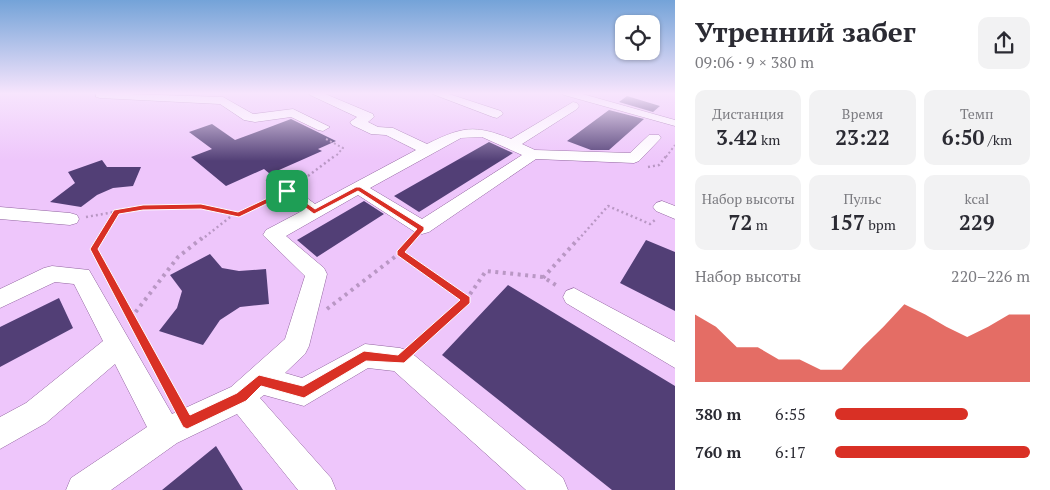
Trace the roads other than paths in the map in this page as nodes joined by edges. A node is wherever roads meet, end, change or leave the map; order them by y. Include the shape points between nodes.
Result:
1 (247, 116) edge
2 (271, 116) edge
3 (298, 116) edge
4 (363, 116) edge
5 (557, 116) edge
6 (647, 116) edge
7 (672, 123) dead end
8 (325, 133) road end
9 (654, 138) dead end
10 (513, 144) junction
11 (427, 150) junction
12 (533, 154) junction
13 (281, 186) road end
14 (358, 188) junction
15 (314, 212) junction
16 (0, 213) edge
17 (70, 219) road end
18 (574, 297) road end
19 (0, 299) edge
20 (118, 345) junction
21 (675, 356) edge
22 (250, 389) junction
23 (166, 432) junction
24 (0, 434) edge
25 (83, 490) edge
26 (319, 490) edge
27 (550, 490) edge

1 - 2 lane
3 - 8 lane
4 - 11 lane via 368,118 358,122 376,131 388,131
5 - 10 lane
6 - 7 lane
9 - 12 lane via 634,158
10 - 11 lane via 484,133 458,134
10 - 12 lane
11 - 14 lane
12 - 14 lane via 422,228
13 - 15 lane
14 - 15 lane
15 - 22 lane via 273,235 316,274 296,346
16 - 17 lane
18 - 21 lane
19 - 20 lane via 52,274 81,276
20 - 23 lane
20 - 24 lane via 36,412
22 - 23 lane
22 - 26 lane
22 - 27 lane via 304,392 364,356 400,360
23 - 25 lane

